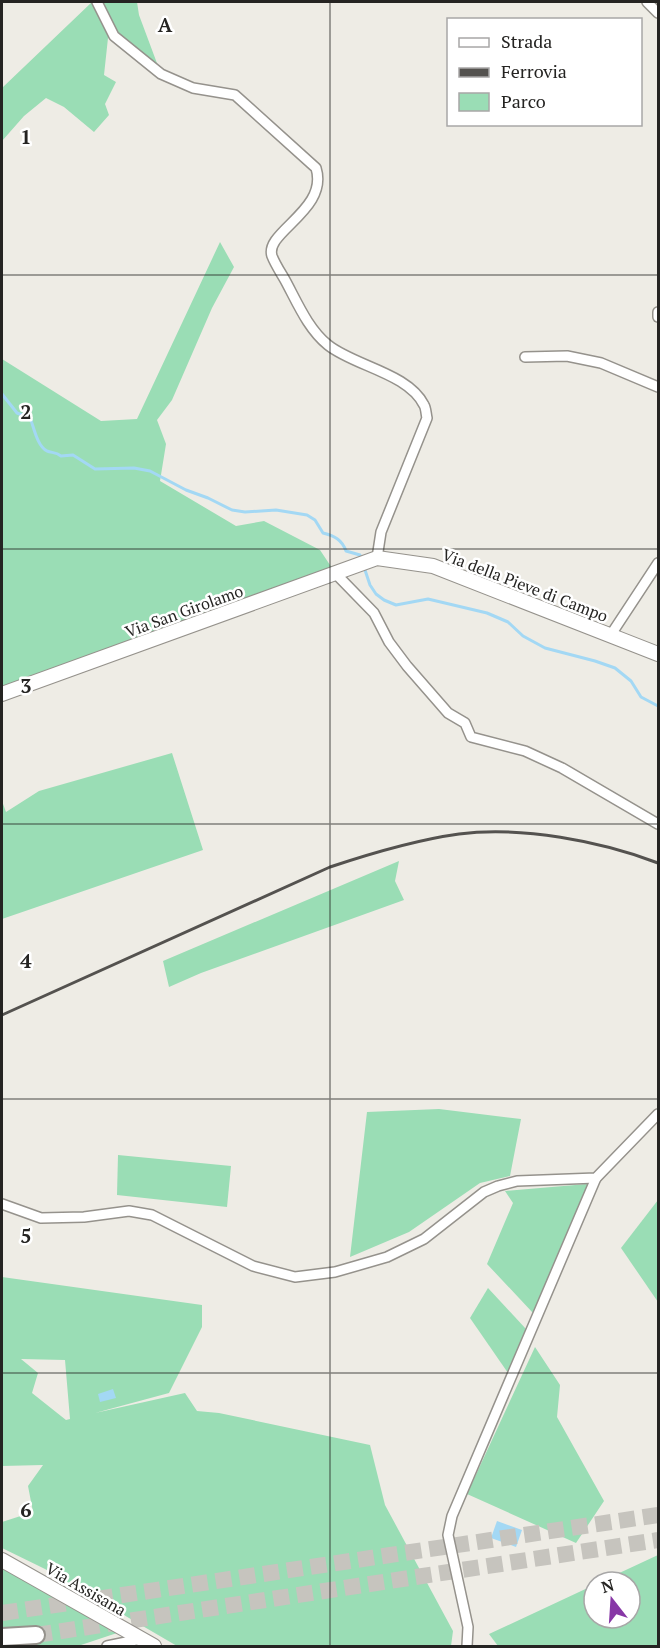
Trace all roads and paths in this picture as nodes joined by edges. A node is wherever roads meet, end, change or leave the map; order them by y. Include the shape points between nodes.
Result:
1 (97, 2) edge
2 (647, 2) edge
3 (658, 13) edge
4 (658, 312) edge
5 (658, 317) edge
6 (525, 357) dead end
7 (658, 387) edge
8 (377, 558) junction
9 (658, 563) edge
10 (341, 572) junction
11 (610, 636) junction
12 (658, 654) edge
13 (2, 694) edge
14 (658, 824) edge
15 (658, 1114) edge
16 (596, 1178) junction
17 (2, 1204) edge
18 (2, 1560) edge
19 (36, 1635) tunnel mouth
20 (2, 1637) edge
21 (147, 1643) edge
22 (107, 1647) edge
23 (467, 1647) edge

1 - 8 street via 114,36 161,74 193,88 235,95 316,168 318,188 312,200 274,242 272,255 308,322 328,345 410,387 425,405 427,418 381,532
2 - 3 street
4 - 5 street
6 - 7 street via 567,356 601,363
8 - 10 street, Via San Girolamo
8 - 11 street, Via della Pieve di Campo via 433,566
9 - 11 street
10 - 13 street, Via San Girolamo
10 - 14 street via 374,613 389,642 448,713 465,723 471,737 525,751 562,768
11 - 12 street, Via della Pieve di Campo
15 - 16 street
16 - 17 street via 517,1181 498,1186 484,1192 423,1239 387,1257 335,1272 295,1277 253,1266 152,1215 129,1211 41,1218
16 - 23 street via 452,1516 448,1534 468,1627
18 - 21 street, Via Assisana
19 - 20 highway
21 - 22 street

